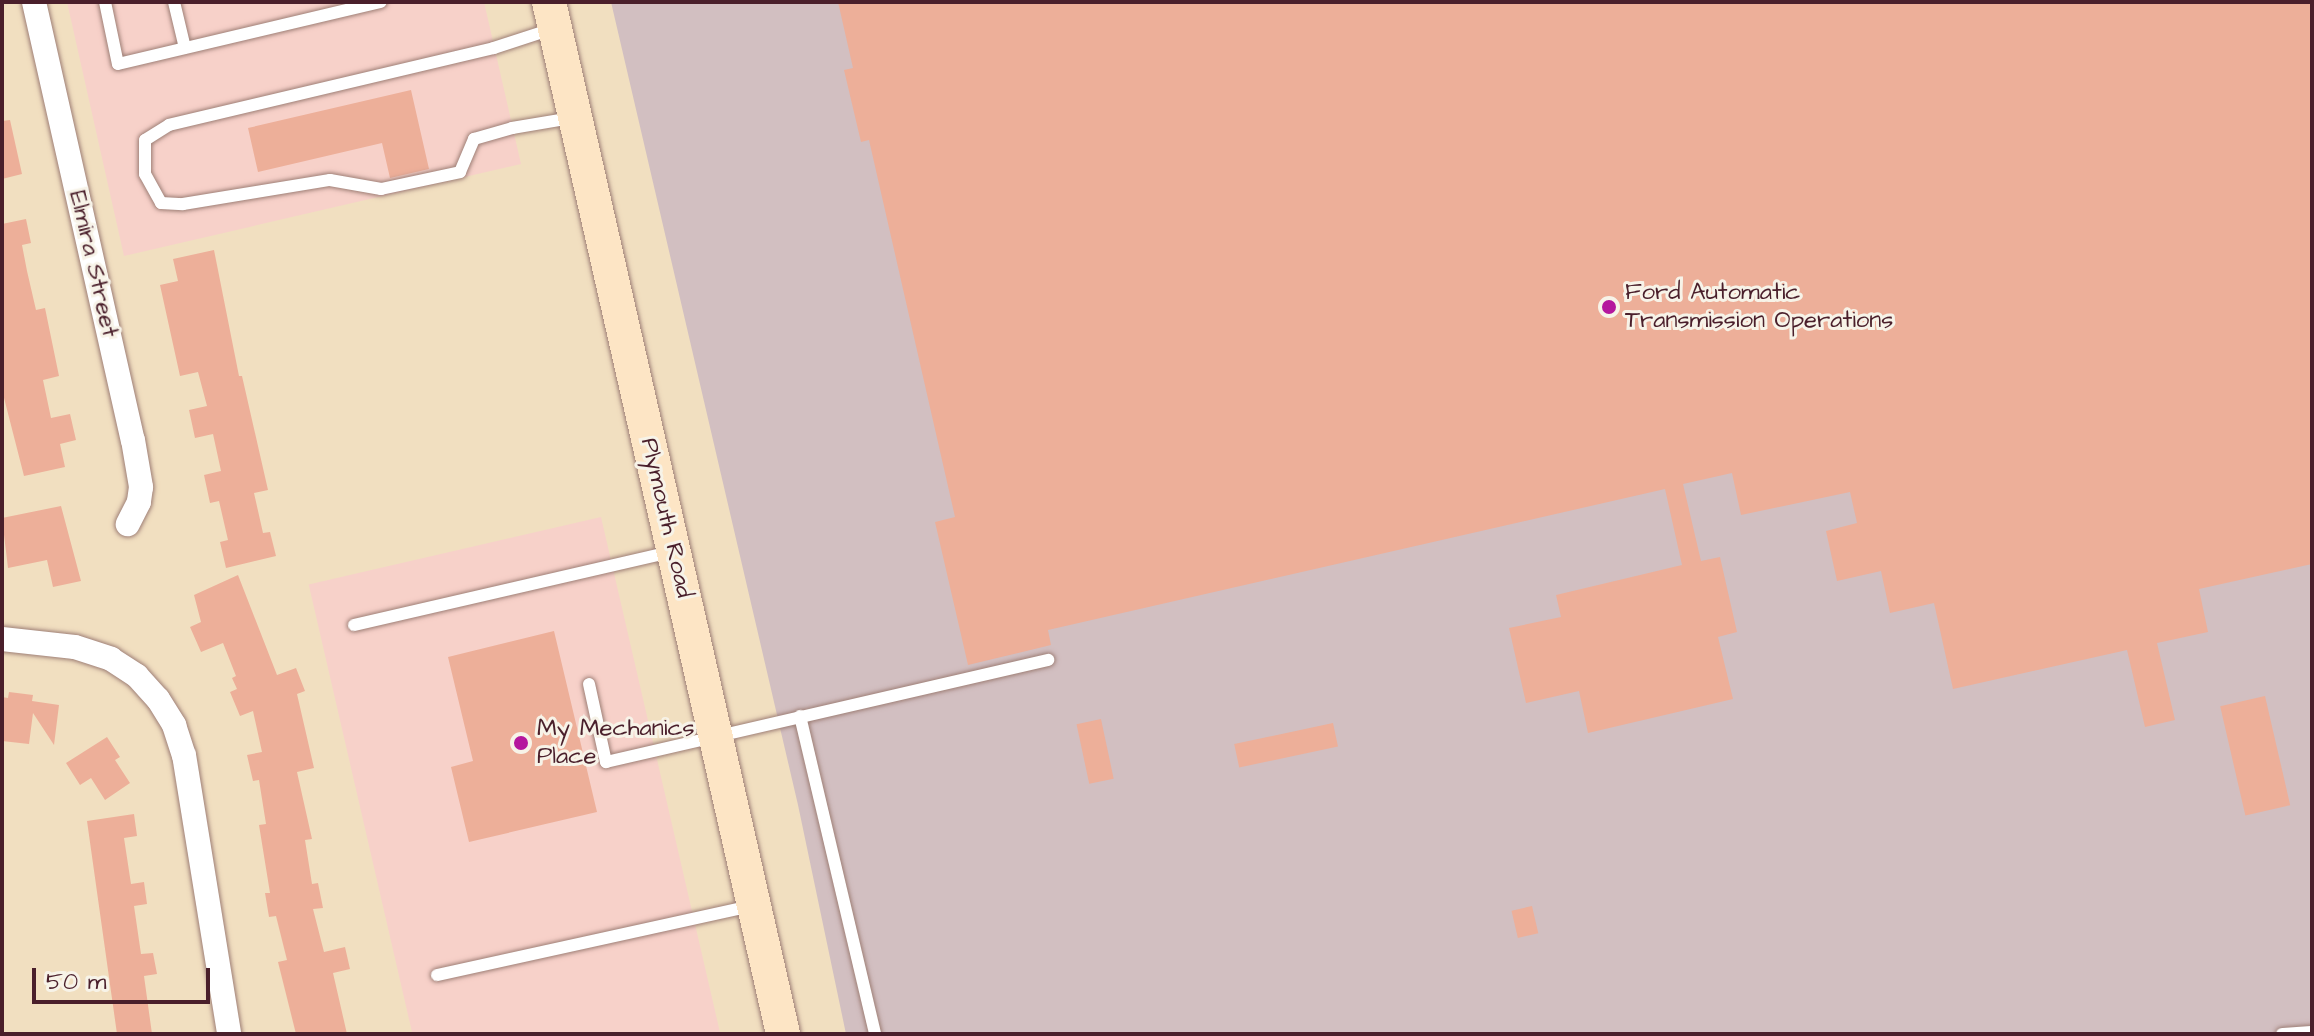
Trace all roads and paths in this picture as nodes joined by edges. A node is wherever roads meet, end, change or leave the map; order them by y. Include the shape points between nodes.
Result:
1 (34, 2) edge
2 (105, 2) edge
3 (174, 2) edge
4 (381, 2) edge
5 (552, 15) edge
6 (185, 48) junction
7 (575, 118) junction
8 (128, 524) dead end
9 (674, 551) junction
10 (354, 625) dead end
11 (2, 639) edge
12 (1048, 660) dead end
13 (589, 684) dead end
14 (800, 716) junction
15 (715, 735) junction
16 (754, 905) junction
17 (437, 975) dead end
18 (2312, 1032) edge
19 (229, 1034) edge
20 (783, 1034) edge
21 (875, 1034) edge
22 (2282, 1034) edge

1 - 8 street, Elmira Street via 133,440 141,487
2 - 6 lane via 118,64
3 - 6 lane
4 - 6 lane
5 - 7 main road, Plymouth Road
5 - 7 lane via 494,48 169,125 145,140 145,174 161,203 330,180 381,189 460,172 474,139
7 - 9 main road, Plymouth Road
9 - 10 lane
9 - 15 main road, Plymouth Road
11 - 19 street via 75,647 111,659 137,676 174,725 184,755
12 - 14 lane
13 - 15 lane via 606,762
14 - 15 lane
14 - 21 lane
15 - 16 main road, Plymouth Road
16 - 17 lane
16 - 20 main road, Plymouth Road
18 - 22 lane

